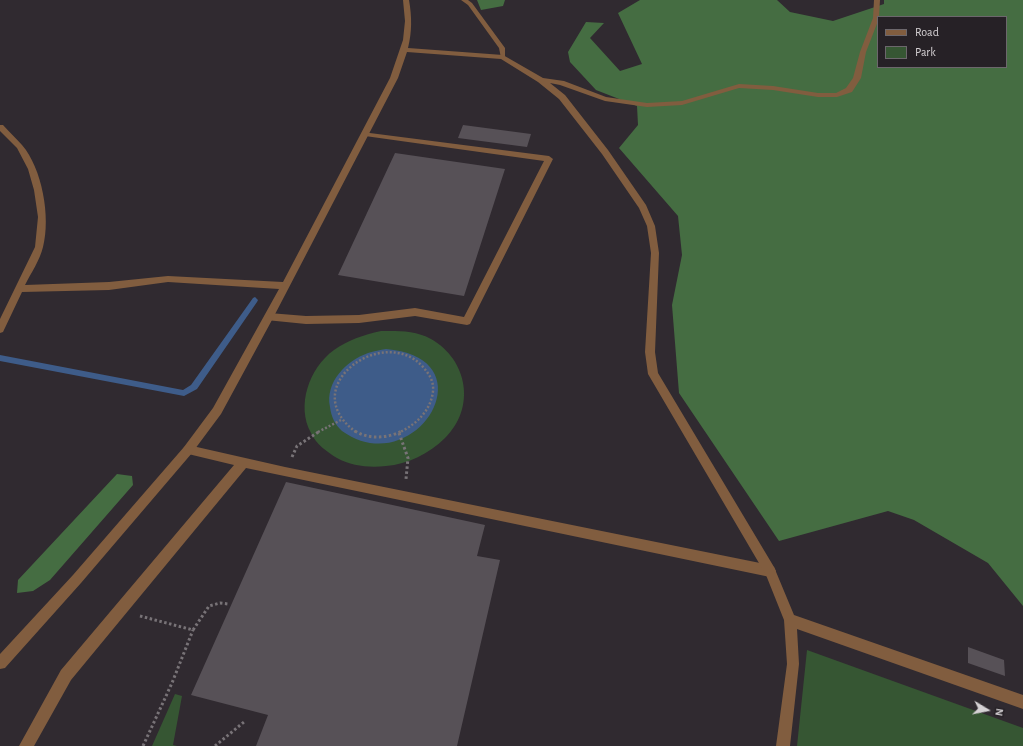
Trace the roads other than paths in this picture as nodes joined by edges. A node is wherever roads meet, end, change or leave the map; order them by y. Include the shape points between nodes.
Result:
1 (406, 0) edge
2 (464, 0) edge
3 (877, 0) edge
4 (405, 50) junction
5 (503, 57) junction
6 (541, 80) junction
7 (0, 127) edge
8 (364, 134) junction
9 (285, 286) junction
10 (20, 289) junction
11 (269, 317) junction
12 (0, 329) edge
13 (188, 450) junction
14 (244, 463) junction
15 (770, 571) junction
16 (790, 620) junction
17 (0, 663) edge
18 (1023, 702) edge
19 (26, 746) edge
20 (783, 746) edge

1 - 4 street via 410,25
2 - 5 street via 470,4 502,48
3 - 6 street via 876,18 862,52 857,78 849,90 837,95 739,86 682,103 647,105 605,99 561,83
4 - 5 street
4 - 8 street via 394,78
5 - 6 street
6 - 15 street via 562,97 605,152 643,207 651,226 655,253 650,352 653,374
7 - 10 street via 20,147 32,169 42,218 39,246
8 - 9 street
8 - 11 street via 549,158 466,321 415,312 360,319 306,320
9 - 10 street via 168,279 109,286
9 - 11 street
10 - 12 street
11 - 13 street via 216,411
13 - 14 street
13 - 17 street via 77,579
14 - 15 street
14 - 19 street via 66,675
15 - 16 street
16 - 18 street
16 - 20 street via 793,664

